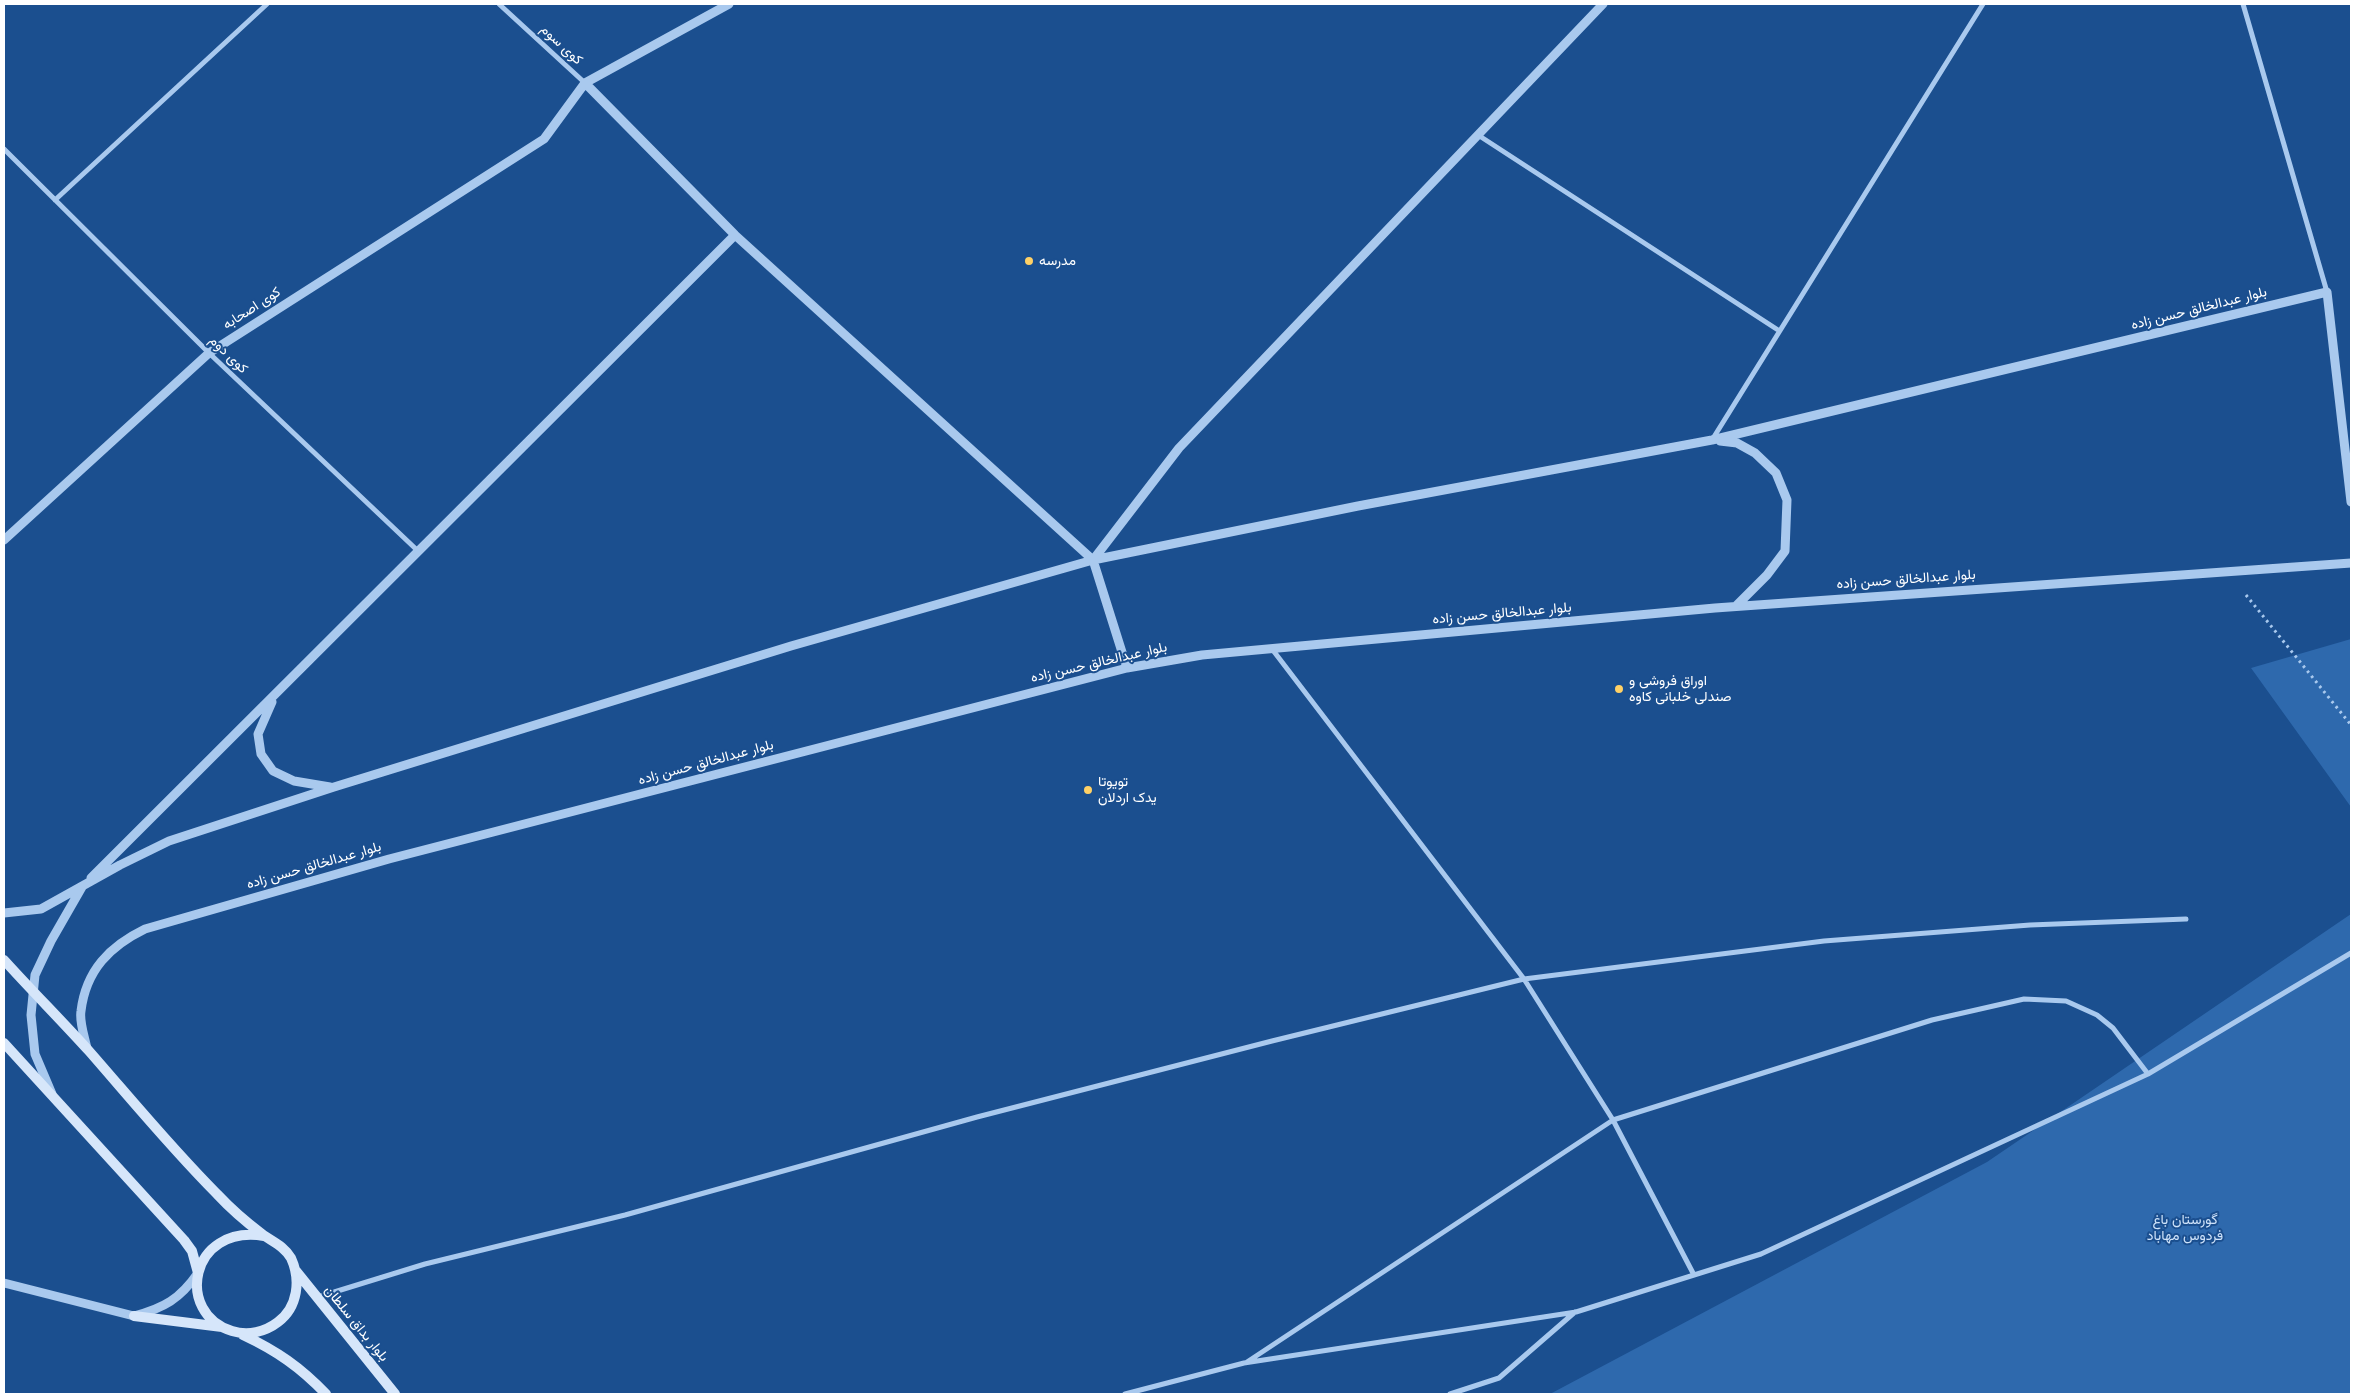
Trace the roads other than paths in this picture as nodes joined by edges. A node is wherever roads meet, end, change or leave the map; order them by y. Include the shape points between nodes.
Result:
1 (267, 4) edge
2 (499, 4) edge
3 (729, 4) edge
4 (1603, 4) edge
5 (1983, 4) edge
6 (2243, 4) edge
7 (585, 83) junction
8 (1478, 135) junction
9 (4, 149) edge
10 (55, 200) junction
11 (735, 235) junction
12 (2327, 292) junction
13 (1778, 330) junction
14 (209, 353) junction
15 (1712, 440) junction
16 (2351, 502) edge
17 (4, 540) edge
18 (418, 551) junction
19 (1092, 560) junction
20 (2351, 563) edge
21 (1736, 606) junction
22 (1272, 649) junction
23 (1127, 668) junction
24 (276, 693) junction
25 (334, 787) junction
26 (82, 888) junction
27 (4, 913) edge
28 (2186, 918) dead end
29 (2351, 953) edge
30 (4, 960) edge
31 (1524, 979) junction
32 (33, 992) junction
33 (4, 1043) edge
34 (87, 1049) junction
35 (2148, 1074) junction
36 (53, 1096) junction
37 (1614, 1120) junction
38 (264, 1236) junction
39 (296, 1272) junction
40 (198, 1273) junction
41 (1694, 1275) junction
42 (4, 1283) edge
43 (317, 1298) junction
44 (1576, 1312) junction
45 (134, 1316) junction
46 (223, 1328) junction
47 (238, 1332) junction
48 (1244, 1364) junction
49 (326, 1394) edge
50 (394, 1394) edge
51 (1125, 1394) edge
52 (1450, 1394) edge

1 - 10 street
2 - 7 street, کوی سوم
3 - 7 street
4 - 8 street
5 - 13 street
6 - 12 street
7 - 11 street
7 - 14 street, کوی اصحابه via 544,139
8 - 13 street
8 - 19 street via 1179,448
9 - 10 street, کوی دوم
10 - 14 street, کوی دوم
11 - 18 street
11 - 19 street
12 - 15 street, بلوار عبدالخالق حسن زاده
12 - 16 street
13 - 15 street
14 - 17 street, کوی اصحابه
14 - 18 street, کوی دوم
15 - 19 street, بلوار عبدالخالق حسن زاده via 1367,504
15 - 21 street via 1737,443 1755,453 1776,473 1787,500 1785,551 1767,575
18 - 24 street
19 - 23 street
19 - 25 street, بلوار عبدالخالق حسن زاده via 791,646
20 - 21 street, بلوار عبدالخالق حسن زاده
21 - 22 street, بلوار عبدالخالق حسن زاده
22 - 23 street, بلوار عبدالخالق حسن زاده via 1202,655
22 - 31 street
23 - 34 street, بلوار عبدالخالق حسن زاده via 389,859 145,930 123,940 102,958 87,985 80,1012
24 - 25 street via 258,734 261,754 274,771 294,782
24 - 26 street
25 - 26 street, بلوار عبدالخالق حسن زاده via 169,841
26 - 27 street via 41,909
26 - 32 street via 51,941 35,975
28 - 31 street via 2030,925 1824,941
29 - 35 street
30 - 32 main road
31 - 37 street
31 - 43 street via 977,1117 625,1215 425,1264
32 - 34 main road
32 - 36 street via 31,1015 35,1054
33 - 36 main road
34 - 38 main road via 199,1176
35 - 37 street via 2113,1028 2097,1015 2066,1001 2024,999 1932,1020
35 - 41 street via 1761,1254
36 - 40 main road via 184,1240 192,1251
37 - 41 street
37 - 48 street
38 - 39 main road via 278,1243 290,1256
38 - 40 main road via 247,1233 230,1236 216,1244 204,1257
39 - 43 main road, بلوار بداق سلطان
39 - 47 main road via 293,1304 284,1318 270,1328 254,1333
40 - 45 street via 187,1289 171,1302
40 - 46 main road via 201,1304 210,1318
41 - 44 street
42 - 45 street
43 - 50 main road, بلوار بداق سلطان
44 - 48 street
44 - 52 street via 1499,1378
45 - 46 main road
46 - 47 main road
47 - 49 main road via 271,1348 303,1371
48 - 51 street

